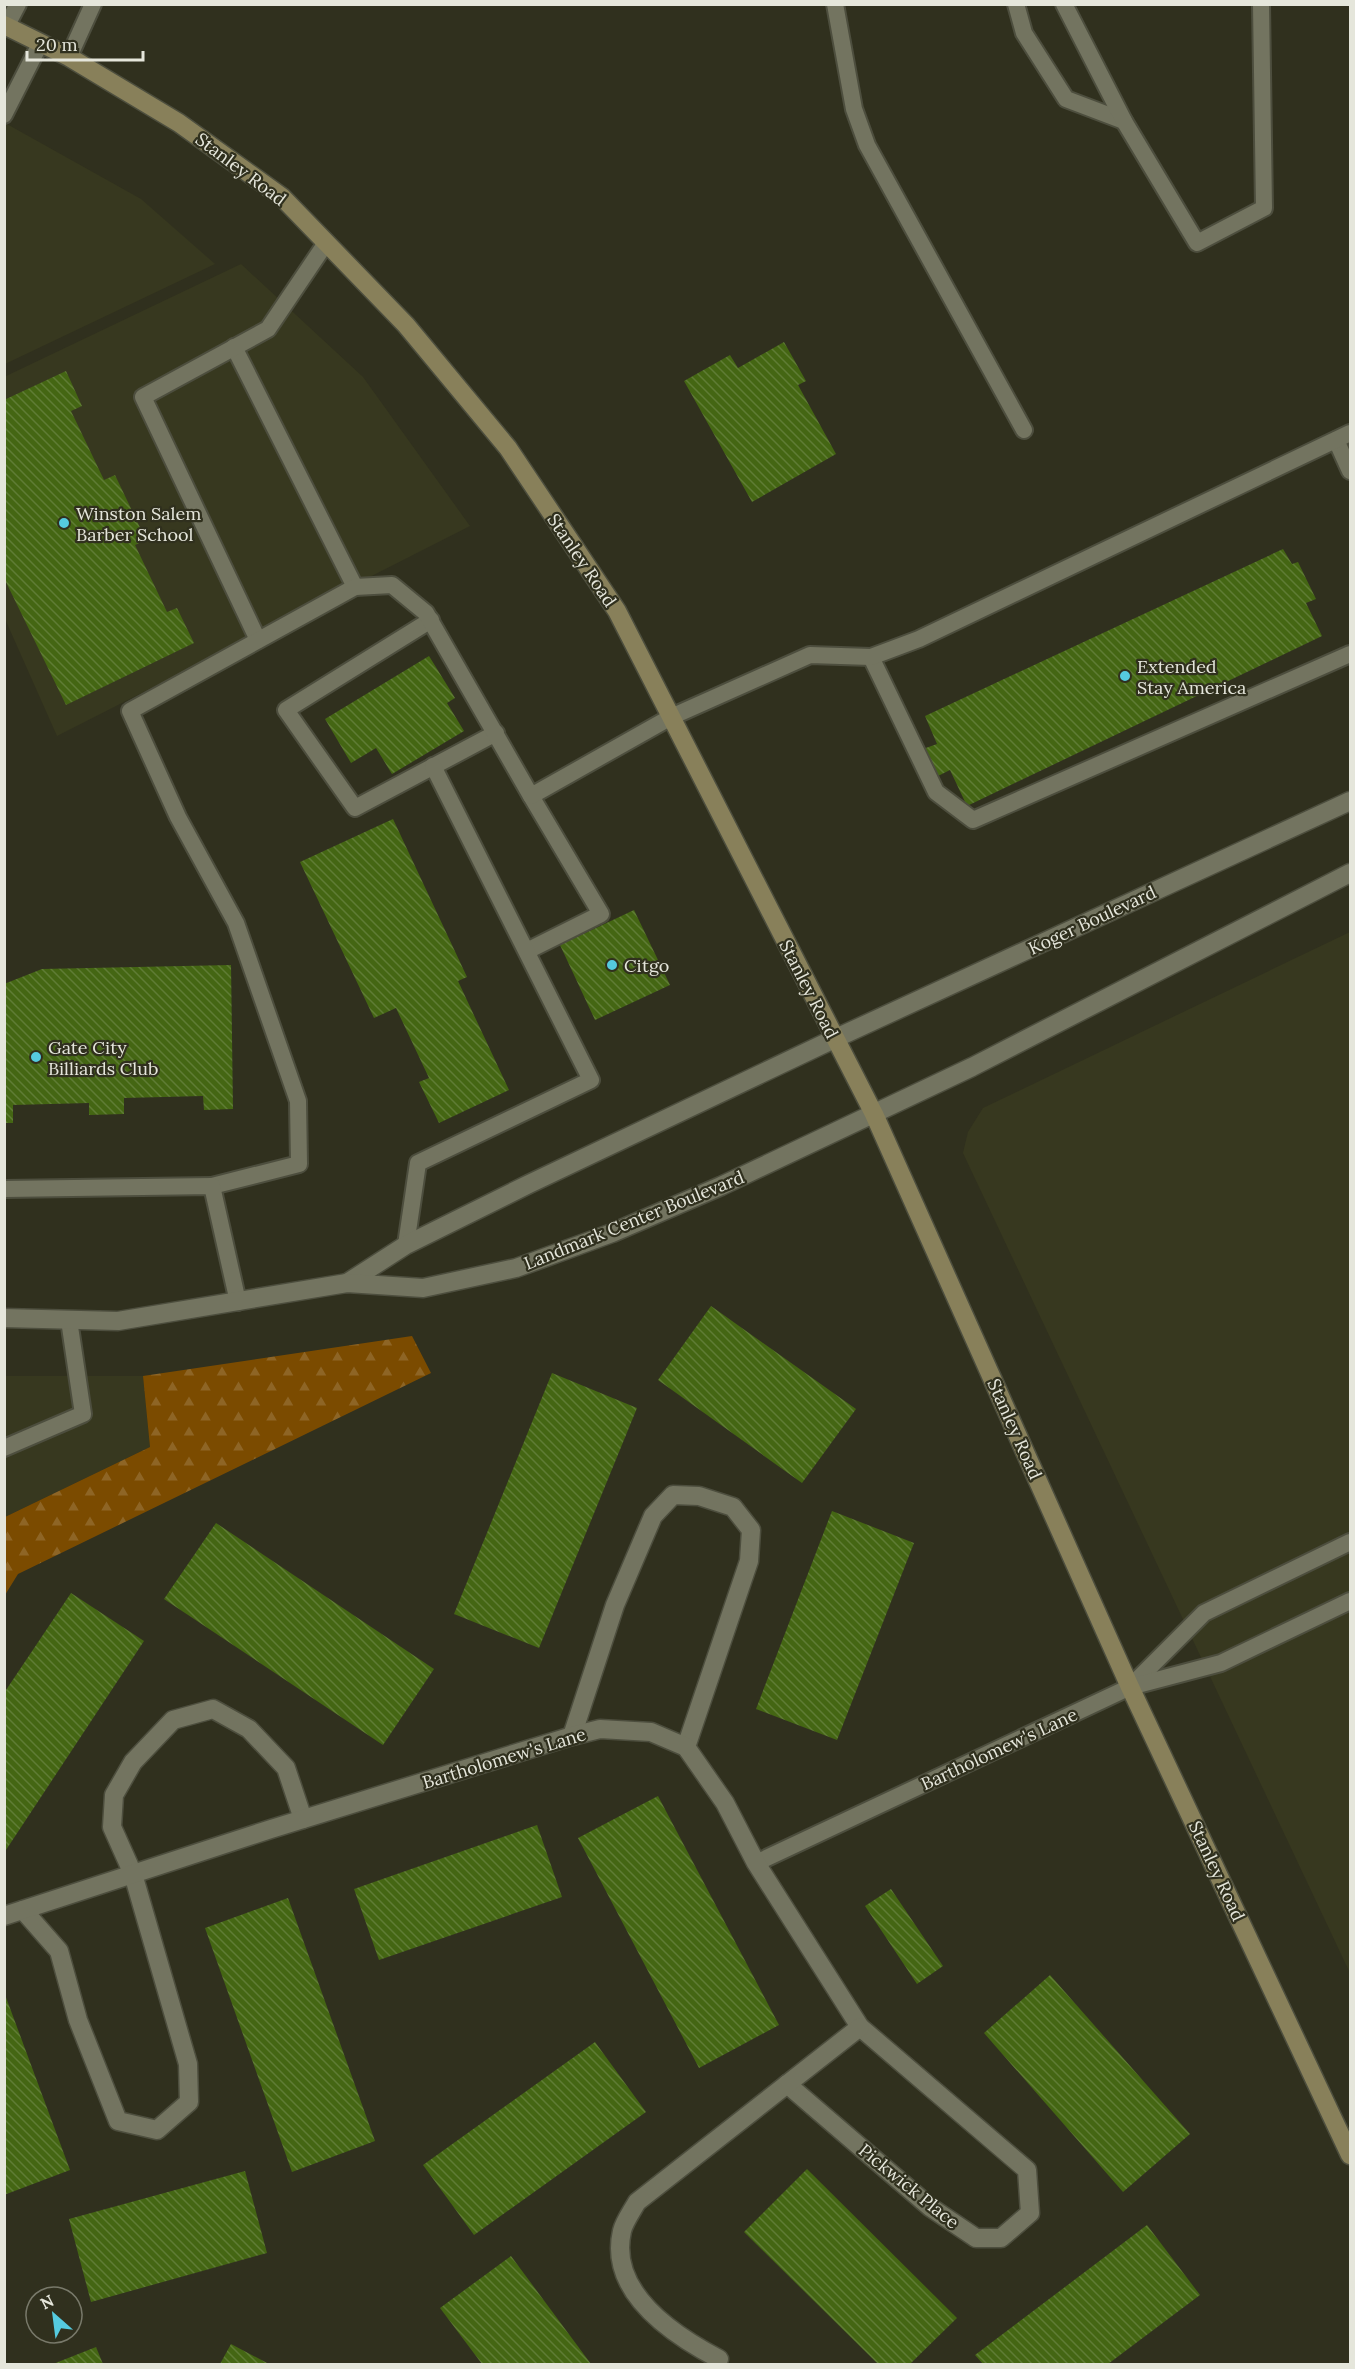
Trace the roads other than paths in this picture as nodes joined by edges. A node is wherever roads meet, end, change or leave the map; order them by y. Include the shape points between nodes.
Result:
1 (18, 4) edge
2 (93, 4) edge
3 (835, 4) edge
4 (1016, 4) edge
5 (1064, 4) edge
6 (1261, 4) edge
7 (6, 25) edge
8 (40, 44) junction
9 (69, 57) junction
10 (4, 115) edge
11 (1124, 121) junction
12 (326, 243) junction
13 (234, 347) junction
14 (1024, 430) dead end
15 (1343, 436) edge
16 (1350, 471) edge
17 (355, 587) junction
18 (431, 620) junction
19 (258, 640) junction
20 (1350, 654) edge
21 (872, 657) junction
22 (671, 717) junction
23 (496, 733) junction
24 (433, 766) junction
25 (531, 796) junction
26 (1350, 801) edge
27 (1350, 873) edge
28 (527, 951) junction
29 (834, 1039) junction
30 (874, 1114) junction
31 (212, 1186) junction
32 (4, 1190) edge
33 (406, 1245) junction
34 (347, 1283) junction
35 (238, 1302) junction
36 (4, 1318) edge
37 (69, 1320) junction
38 (4, 1448) edge
39 (1350, 1542) edge
40 (1350, 1602) edge
41 (1130, 1687) junction
42 (572, 1736) junction
43 (686, 1747) junction
44 (303, 1819) junction
45 (756, 1863) junction
46 (133, 1874) junction
47 (23, 1910) junction
48 (4, 1916) edge
49 (860, 2027) junction
50 (787, 2084) junction
51 (1350, 2155) edge
52 (719, 2359) dead end

1 - 7 lane
2 - 9 lane
3 - 14 lane via 854,109 867,145
4 - 11 lane via 1024,33 1066,99
5 - 11 lane
6 - 11 lane via 1264,208 1197,243
7 - 8 street, Stanley Road
8 - 9 street, Stanley Road
8 - 10 lane
9 - 12 street, Stanley Road via 179,123 282,197
12 - 13 lane via 268,329
12 - 22 street, Stanley Road via 406,325 508,448 616,611
13 - 17 lane
13 - 19 lane via 143,397
15 - 16 lane
15 - 21 lane via 919,639
17 - 18 lane via 392,585
17 - 19 lane
18 - 23 lane
18 - 24 lane via 286,710 355,808
19 - 31 lane via 130,711 178,817 236,923 298,1101 299,1164
20 - 21 lane via 973,820 936,792
21 - 22 lane via 810,655
22 - 25 lane
22 - 29 street, Stanley Road
23 - 24 lane
23 - 25 lane
24 - 28 lane
25 - 28 lane via 601,914
26 - 29 street, Koger Boulevard
27 - 30 street
28 - 33 lane via 591,1080 418,1163
29 - 30 street, Stanley Road
29 - 33 street, Landmark Center Boulevard
30 - 34 street, Landmark Center Boulevard via 612,1233 516,1268 423,1288
30 - 41 street, Stanley Road
31 - 32 lane
31 - 35 lane
33 - 34 street, Landmark Center Boulevard
34 - 35 street, Landmark Center Boulevard
35 - 37 street, Landmark Center Boulevard via 118,1321
36 - 37 street, Landmark Center Boulevard
37 - 38 lane via 83,1414
39 - 41 lane via 1204,1613
40 - 41 lane via 1221,1663
41 - 45 lane, Bartholomew's Lane
41 - 51 street, Stanley Road
42 - 43 street, Bartholomew's Lane via 600,1729 651,1732
42 - 43 street via 615,1605 653,1516 673,1495 699,1496 733,1507 751,1530 749,1561
42 - 44 street, Bartholomew's Lane
43 - 45 street via 725,1803
44 - 46 street, Bartholomew's Lane
44 - 46 street via 286,1767 249,1729 213,1709 173,1720 133,1762 114,1795 112,1827
45 - 49 street, Pickwick Place
46 - 47 street, Bartholomew's Lane
46 - 47 street via 188,2064 189,2102 157,2130 118,2121 78,2020 59,1951
47 - 48 street, Bartholomew's Lane
49 - 50 street
49 - 50 street, Pickwick Place via 1028,2170 1030,2213 1001,2238 976,2238 930,2207
50 - 52 street via 637,2202 622,2230 620,2257 631,2286 655,2316 687,2342

